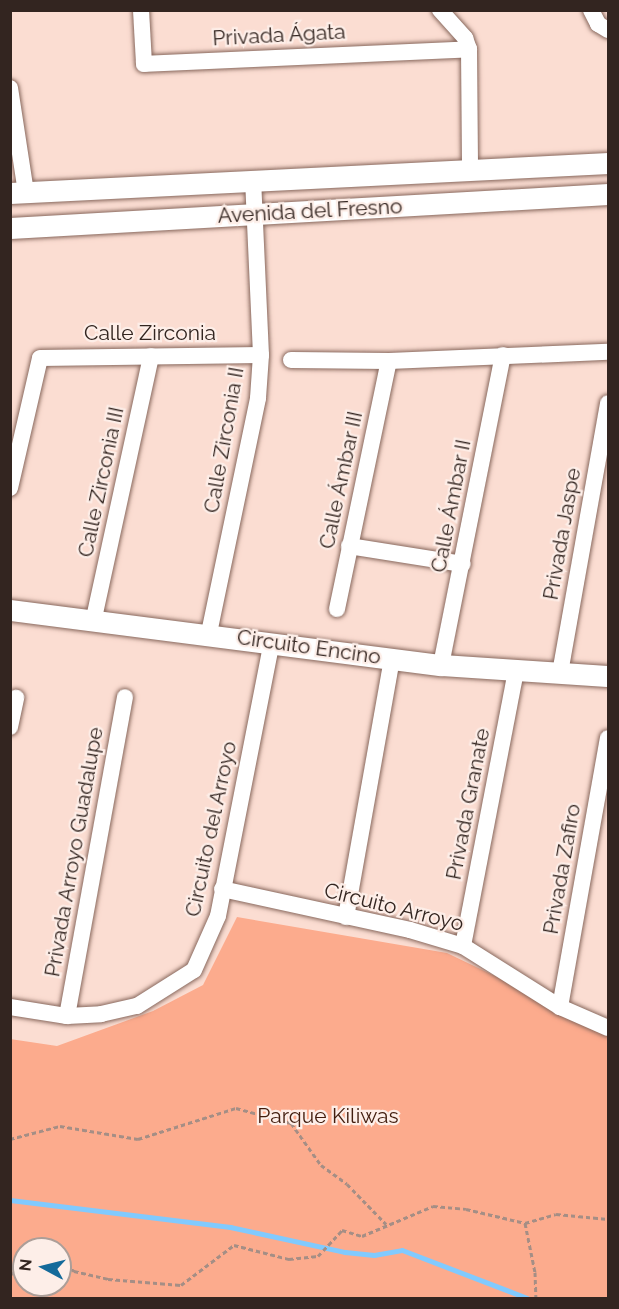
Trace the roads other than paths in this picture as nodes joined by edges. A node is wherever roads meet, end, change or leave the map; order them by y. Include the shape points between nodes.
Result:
1 (141, 10) edge
2 (440, 10) edge
3 (591, 10) edge
4 (609, 30) edge
5 (469, 49) junction
6 (10, 88) edge
7 (609, 163) edge
8 (470, 172) junction
9 (253, 181) junction
10 (18, 193) edge
11 (609, 194) edge
12 (254, 213) junction
13 (10, 228) edge
14 (609, 352) edge
15 (261, 355) junction
16 (503, 355) junction
17 (151, 356) junction
18 (291, 360) dead end
19 (389, 361) junction
20 (609, 403) edge
21 (10, 488) edge
22 (349, 546) junction
23 (463, 564) junction
24 (337, 609) dead end
25 (10, 610) edge
26 (94, 618) junction
27 (209, 633) junction
28 (272, 642) junction
29 (392, 659) junction
30 (441, 664) junction
31 (516, 672) junction
32 (560, 673) junction
33 (609, 676) edge
34 (125, 697) dead end
35 (16, 698) dead end
36 (10, 727) edge
37 (609, 738) edge
38 (222, 890) junction
39 (346, 917) junction
40 (463, 946) junction
41 (10, 1007) edge
42 (560, 1007) junction
43 (67, 1016) junction
44 (609, 1028) edge

1 - 5 street, Privada Ágata via 144,64
2 - 5 street via 465,38
3 - 4 street via 598,24
5 - 8 street
6 - 10 street
7 - 8 street, Avenida del Fresno
8 - 9 street, Avenida del Fresno
9 - 10 street, Avenida del Fresno
9 - 12 street, Calle Zirconia II
11 - 12 street, Avenida del Fresno
12 - 13 street, Avenida del Fresno
12 - 15 street, Calle Zirconia II
14 - 16 street
15 - 17 street, Calle Zirconia
15 - 27 street, Calle Zirconia II via 258,398
16 - 19 street
16 - 23 street, Calle Ámbar II
17 - 21 street, Calle Zirconia via 40,358
17 - 26 street, Calle Zirconia III
18 - 19 street
19 - 22 street, Calle Ámbar III
20 - 32 street, Privada Jaspe
22 - 23 street
22 - 24 street, Calle Ámbar III
23 - 30 street, Calle Ámbar II
25 - 26 street, Circuito Encino
26 - 27 street, Circuito Encino
27 - 28 street, Circuito Encino
28 - 29 street, Circuito Encino
28 - 38 street, Circuito del Arroyo
29 - 30 street, Circuito Encino
29 - 39 street
30 - 31 street, Circuito Encino
31 - 32 street, Circuito Encino
31 - 40 street, Privada Granate
32 - 33 street, Circuito Encino
34 - 43 street, Privada Arroyo Guadalupe
35 - 36 street
37 - 42 street, Privada Zafiro
38 - 39 street, Circuito Arroyo
38 - 43 street, Circuito del Arroyo via 215,925 194,970 137,1006
39 - 40 street, Circuito Arroyo
40 - 42 street, Circuito Arroyo
41 - 43 street, Circuito del Arroyo
42 - 44 street, Circuito Arroyo

